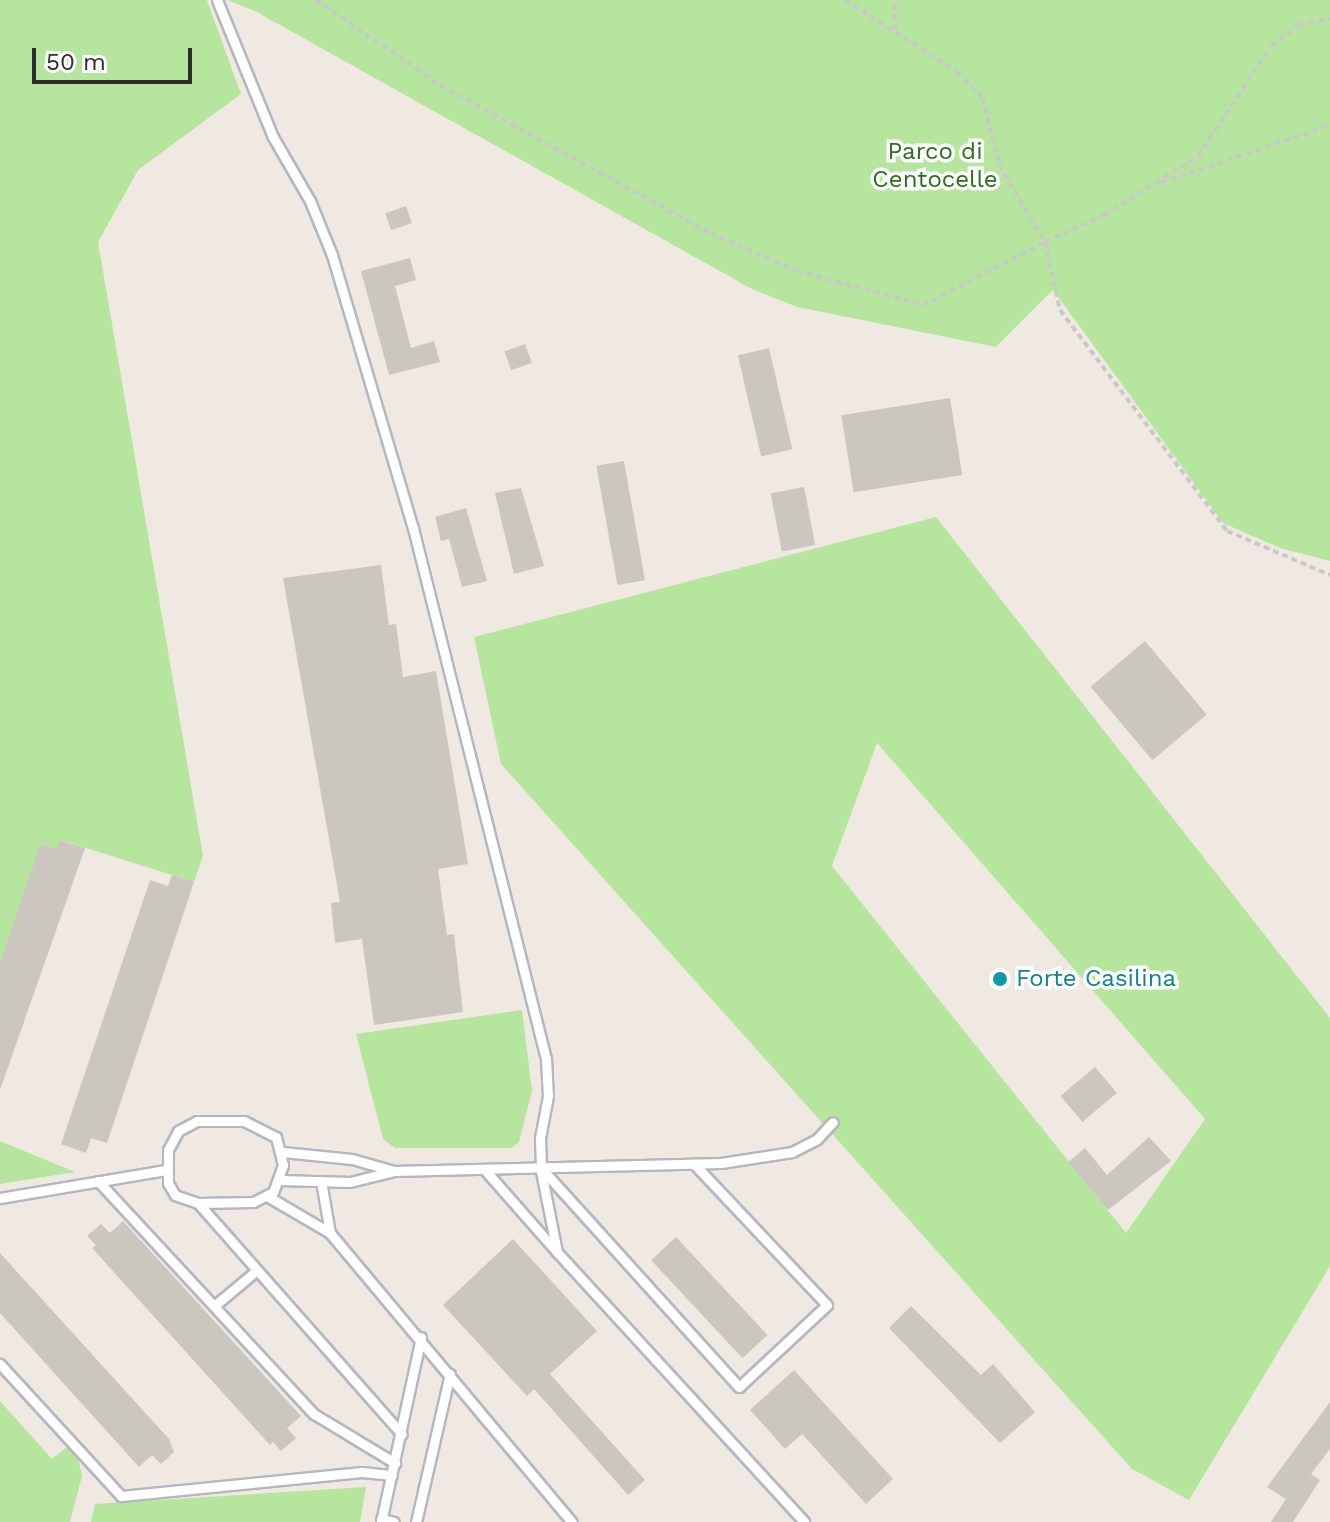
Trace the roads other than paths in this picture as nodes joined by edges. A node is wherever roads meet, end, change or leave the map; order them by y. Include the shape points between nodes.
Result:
1 (217, 0) edge
2 (833, 1122) dead end
3 (283, 1152) junction
4 (694, 1164) junction
5 (541, 1168) junction
6 (484, 1169) junction
7 (166, 1170) junction
8 (394, 1171) junction
9 (280, 1180) junction
10 (98, 1181) junction
11 (321, 1181) junction
12 (267, 1196) junction
13 (0, 1198) edge
14 (198, 1203) junction
15 (330, 1233) junction
16 (557, 1252) junction
17 (257, 1270) junction
18 (214, 1306) junction
19 (421, 1337) junction
20 (0, 1364) edge
21 (450, 1374) junction
22 (402, 1434) junction
23 (395, 1463) junction
24 (392, 1475) junction
25 (381, 1520) edge
26 (394, 1522) edge
27 (416, 1522) edge
28 (572, 1522) edge
29 (804, 1522) edge

1 - 5 lane via 273,137 310,201 332,255 413,528 546,1059
2 - 4 lane via 817,1139 792,1152
3 - 7 lane via 276,1137 256,1123 197,1121 172,1140
3 - 8 lane via 352,1159
3 - 9 lane
4 - 5 lane
4 - 5 lane via 827,1305 739,1387
5 - 6 lane
5 - 16 lane
6 - 8 lane
6 - 16 lane
7 - 10 lane
7 - 14 lane via 175,1195
8 - 11 lane via 362,1182
9 - 11 lane
9 - 12 lane
10 - 13 lane
10 - 18 lane
11 - 15 lane
12 - 14 lane via 253,1202
12 - 15 lane
14 - 17 lane
15 - 19 lane
16 - 29 lane
17 - 18 lane
17 - 22 lane
18 - 23 lane via 314,1414
19 - 21 lane
19 - 22 lane
20 - 24 lane via 121,1496 362,1472
21 - 27 lane
21 - 28 lane
22 - 23 lane
23 - 24 lane
24 - 25 lane
25 - 26 lane

